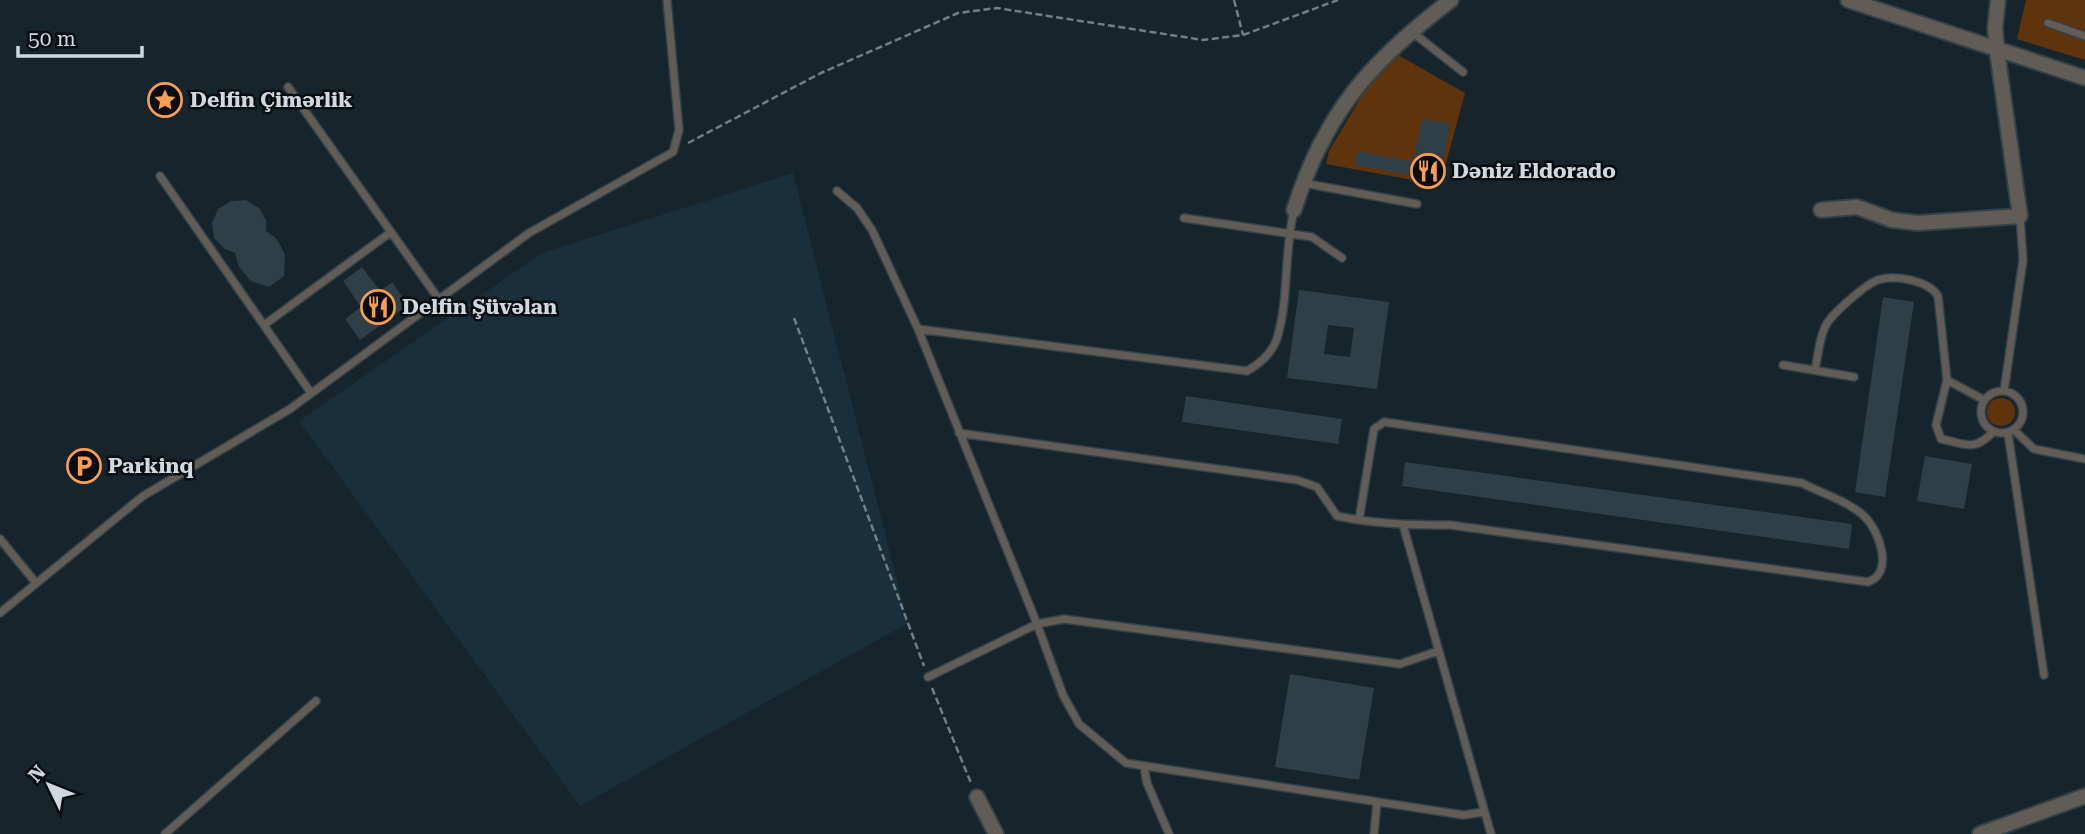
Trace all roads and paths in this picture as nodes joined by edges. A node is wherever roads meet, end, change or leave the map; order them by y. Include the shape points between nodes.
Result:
1 (667, 0) edge
2 (1234, 0) edge
3 (1338, 0) edge
4 (1451, 0) edge
5 (1848, 0) edge
6 (1998, 0) edge
7 (2048, 23) dead end
8 (1412, 32) junction
9 (1243, 35) junction
10 (2085, 36) edge
11 (1997, 51) junction
12 (1463, 72) dead end
13 (2085, 78) edge
14 (288, 88) dead end
15 (673, 152) junction
16 (160, 176) dead end
17 (1303, 183) junction
18 (837, 191) dead end
19 (1417, 204) dead end
20 (1294, 210) joint
21 (1821, 210) dead end
22 (2020, 216) junction
23 (1184, 218) dead end
24 (391, 232) junction
25 (1288, 232) junction
26 (1342, 258) dead end
27 (440, 301) junction
28 (794, 318) dead end
29 (264, 325) junction
30 (918, 329) junction
31 (1783, 365) dead end
32 (1815, 370) junction
33 (1854, 377) dead end
34 (1947, 380) junction
35 (2004, 391) junction
36 (311, 393) junction
37 (1984, 400) junction
38 (2011, 431) junction
39 (1993, 432) junction
40 (959, 433) junction
41 (2085, 458) edge
42 (1359, 520) junction
43 (1403, 525) junction
44 (0, 539) edge
45 (36, 583) junction
46 (0, 613) edge
47 (1037, 624) junction
48 (1438, 651) junction
49 (2044, 675) dead end
50 (928, 677) junction
51 (316, 701) dead end
52 (1144, 767) junction
53 (2085, 796) edge
54 (976, 797) joint
55 (1377, 802) junction
56 (1484, 812) junction
57 (2019, 828) edge
58 (165, 834) edge
59 (996, 834) edge
60 (1169, 834) edge
61 (1374, 834) edge
62 (1491, 834) edge
63 (1980, 834) edge

1 - 15 lane via 679,130
2 - 9 path
3 - 9 path
4 - 8 street
5 - 11 street
6 - 11 street
7 - 10 lane
8 - 12 lane
8 - 17 street via 1352,92 1322,139
9 - 15 path via 1203,40 997,8 958,13 821,73
11 - 13 street
11 - 22 street
14 - 24 lane
15 - 27 lane via 529,233
16 - 29 lane
17 - 19 lane
17 - 20 street
18 - 30 lane via 872,230
20 - 25 lane
21 - 22 street via 1857,207 1892,220 1918,223
22 - 35 lane via 2023,260
23 - 25 lane
24 - 27 lane
24 - 29 lane
25 - 26 lane via 1320,241
25 - 30 lane via 1278,335 1271,351 1247,370
27 - 36 lane
28 - 50 path
29 - 36 lane
30 - 40 lane
31 - 32 lane
32 - 33 lane
32 - 34 lane via 1830,319 1870,283 1889,277 1930,286 1938,296
34 - 37 lane
34 - 39 lane via 1936,425 1941,439 1973,446
35 - 37 lane
35 - 38 lane via 2017,397 2023,410
36 - 45 lane via 143,496
37 - 39 lane via 1980,414
38 - 39 lane
38 - 41 lane via 2034,449
38 - 49 lane
40 - 42 lane via 1297,480 1317,487 1336,516
40 - 47 lane
42 - 43 lane
42 - 43 lane via 1374,429 1384,422 1802,483 1864,516 1884,566 1880,575 1868,582 1450,525
43 - 48 lane
44 - 45 lane
45 - 46 lane
47 - 48 lane via 1079,620 1400,664
47 - 50 lane
47 - 52 lane via 1063,695 1080,724 1126,763
48 - 56 lane
50 - 54 path
51 - 58 lane
52 - 55 lane
52 - 60 lane
53 - 57 street
54 - 59 street
55 - 56 lane via 1463,814
55 - 61 lane
56 - 62 lane
57 - 63 street

